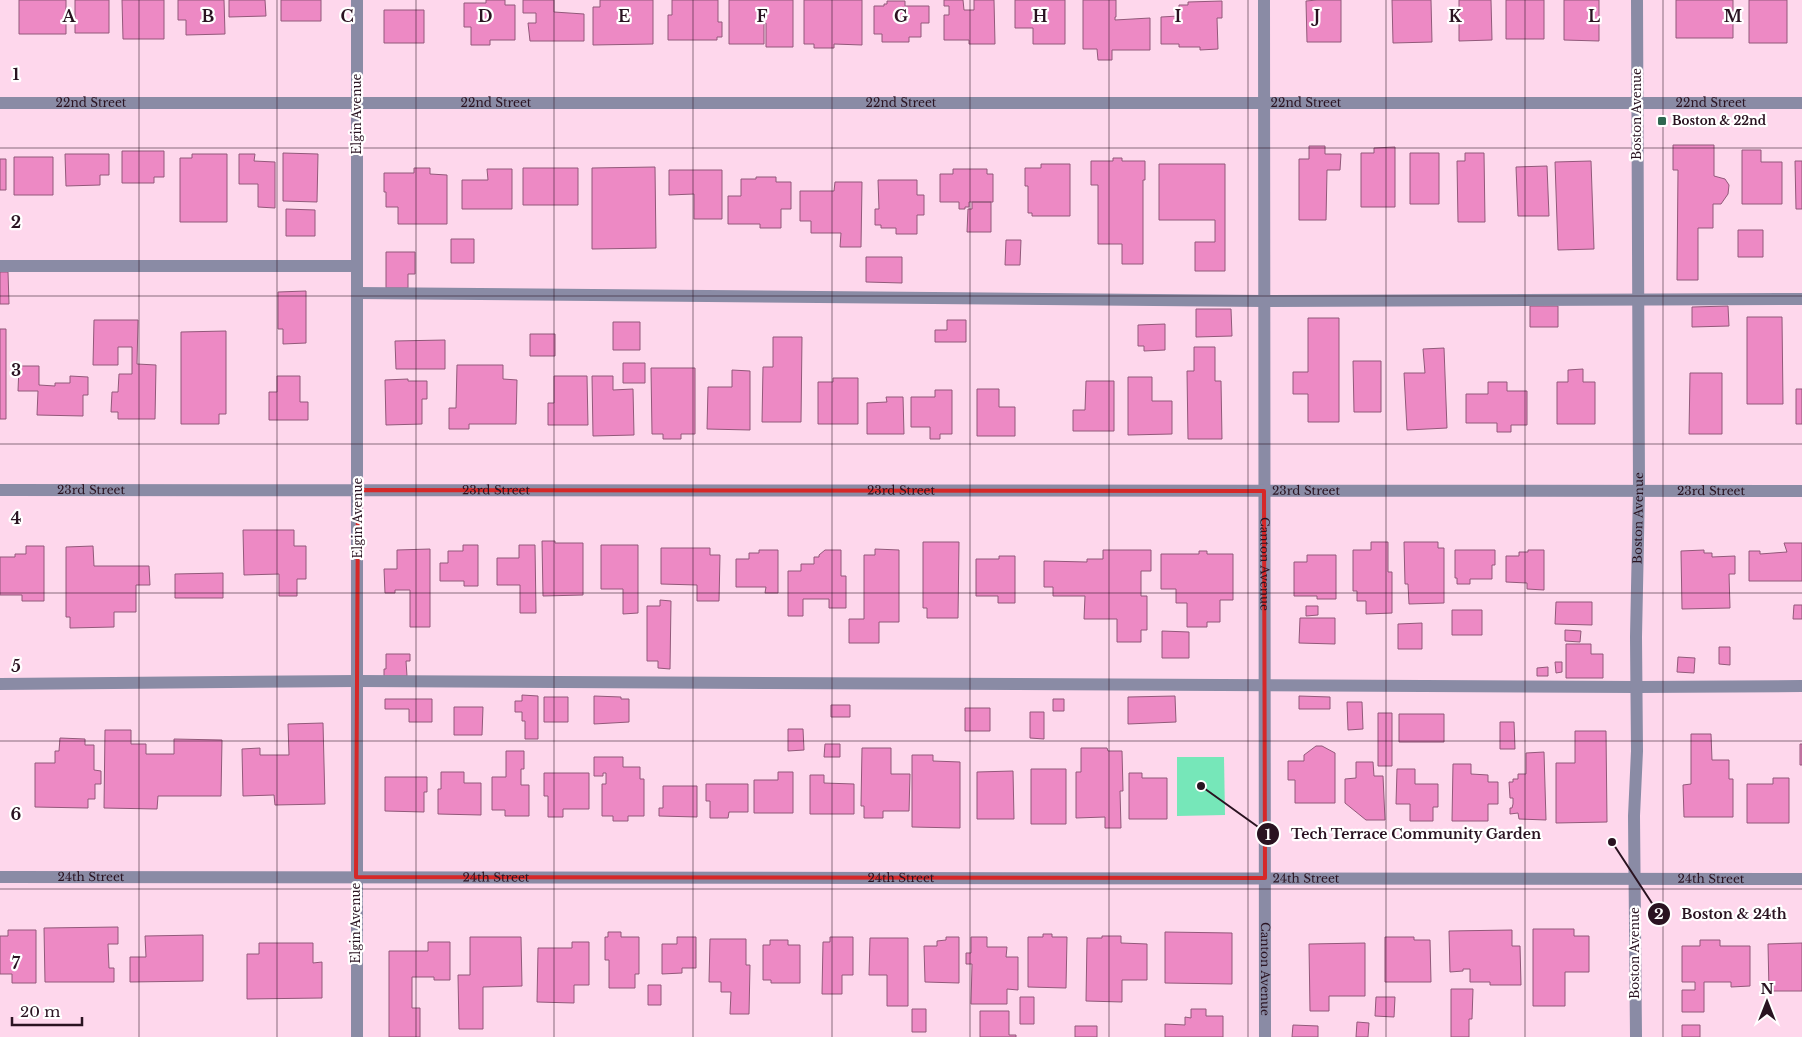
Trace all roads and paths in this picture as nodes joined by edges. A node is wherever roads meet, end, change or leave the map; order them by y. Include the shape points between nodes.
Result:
1 (357, 0) edge
2 (1264, 0) edge
3 (1637, 0) edge
4 (0, 104) edge
5 (357, 104) junction
6 (1264, 104) junction
7 (1636, 104) junction
8 (1802, 104) edge
9 (0, 266) edge
10 (357, 266) junction
11 (357, 293) junction
12 (1637, 299) junction
13 (1802, 299) edge
14 (1264, 301) junction
15 (0, 490) edge
16 (358, 490) junction
17 (1264, 490) junction
18 (1639, 491) junction
19 (1802, 491) edge
20 (357, 681) junction
21 (0, 684) edge
22 (1264, 685) junction
23 (1802, 686) edge
24 (1637, 687) junction
25 (0, 877) edge
26 (356, 877) junction
27 (1264, 878) junction
28 (1635, 879) junction
29 (1802, 879) edge
30 (357, 1037) edge
31 (1265, 1037) edge
32 (1636, 1037) edge

1 - 5 street, Elgin Avenue
2 - 6 street, Canton Avenue
3 - 7 street, Boston Avenue
4 - 5 street, 22nd Street
5 - 6 street, 22nd Street
5 - 10 street, Elgin Avenue
6 - 7 street, 22nd Street
6 - 14 street, Canton Avenue
7 - 8 street, 22nd Street
7 - 12 street, Boston Avenue
9 - 10 street
10 - 11 street, Elgin Avenue
11 - 14 street
11 - 16 street, Elgin Avenue
12 - 13 street
12 - 14 street
12 - 18 street, Boston Avenue
14 - 17 street, Canton Avenue
15 - 16 street, 23rd Street
16 - 17 street, 23rd Street
16 - 20 street, Elgin Avenue
17 - 18 street, 23rd Street
17 - 22 street, Canton Avenue
18 - 19 street, 23rd Street
18 - 24 street, Boston Avenue
20 - 21 street
20 - 22 street
20 - 26 street, Elgin Avenue
22 - 24 street
22 - 27 street, Canton Avenue
23 - 24 street
24 - 28 street, Boston Avenue
25 - 26 street, 24th Street
26 - 27 street, 24th Street
26 - 30 street, Elgin Avenue
27 - 28 street, 24th Street
27 - 31 street, Canton Avenue
28 - 29 street, 24th Street
28 - 32 street, Boston Avenue

